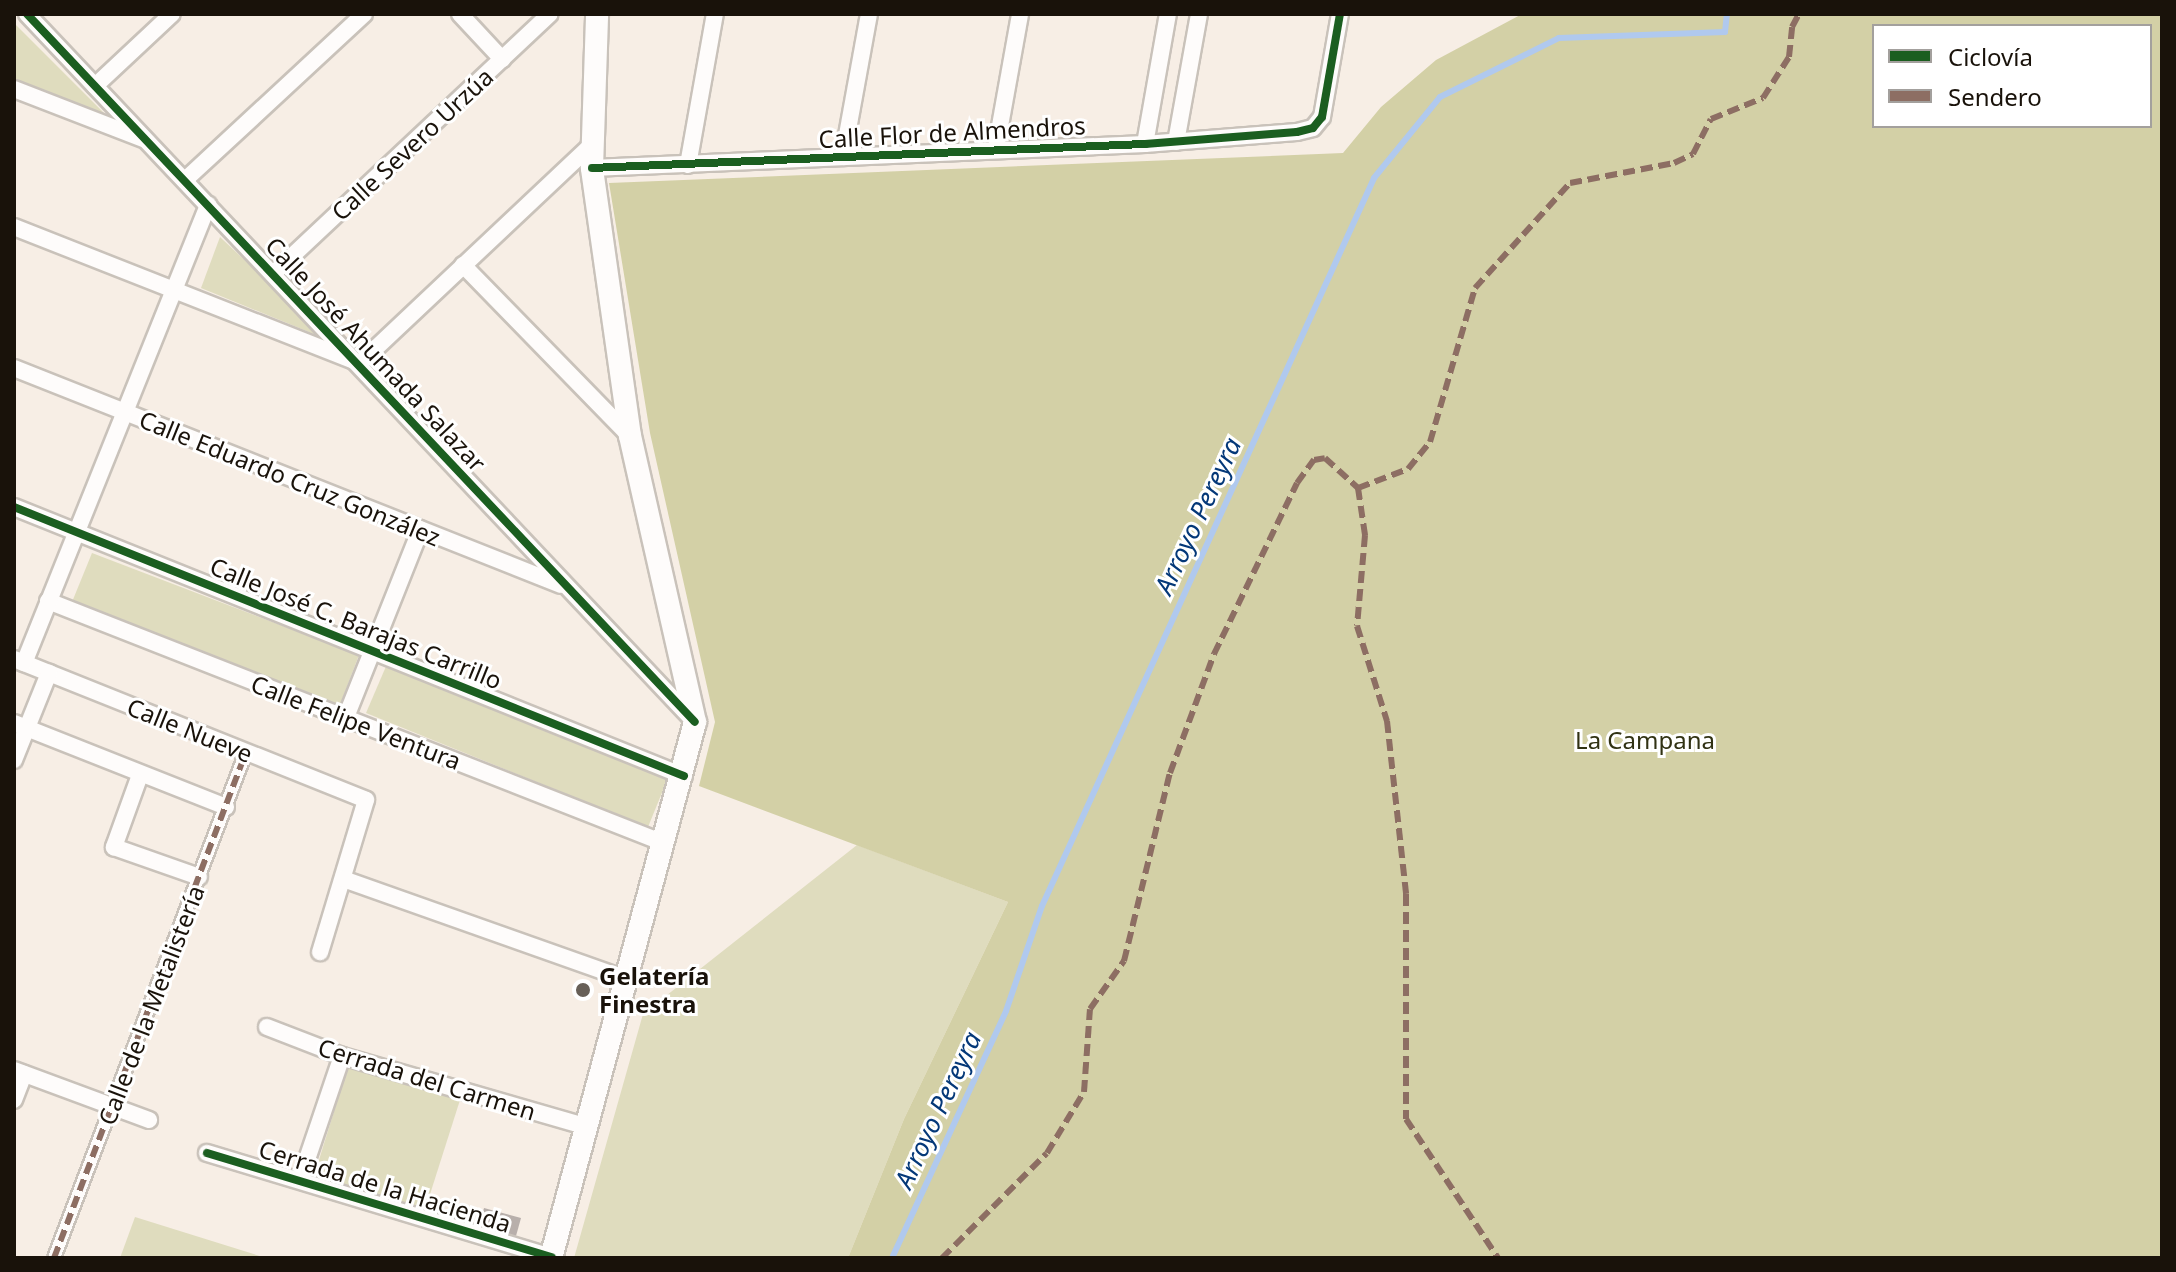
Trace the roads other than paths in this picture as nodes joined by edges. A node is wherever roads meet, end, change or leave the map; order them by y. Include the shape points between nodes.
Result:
1 (27, 14) edge
2 (172, 14) edge
3 (364, 14) edge
4 (460, 14) edge
5 (550, 14) edge
6 (597, 14) edge
7 (715, 14) edge
8 (869, 14) edge
9 (1020, 14) edge
10 (1168, 14) edge
11 (1199, 14) edge
12 (1340, 14) edge
13 (502, 59) junction
14 (95, 86) junction
15 (14, 89) edge
16 (148, 141) junction
17 (1176, 142) junction
18 (1145, 144) junction
19 (996, 148) junction
20 (843, 157) junction
21 (590, 158) junction
22 (688, 165) junction
23 (185, 180) junction
24 (208, 205) junction
25 (14, 227) edge
26 (463, 265) junction
27 (274, 273) junction
28 (173, 289) junction
29 (360, 363) junction
30 (14, 368) edge
31 (125, 412) junction
32 (630, 436) junction
33 (14, 507) edge
34 (421, 529) junction
35 (76, 532) junction
36 (566, 587) junction
37 (48, 601) junction
38 (374, 651) junction
39 (19, 661) edge
40 (49, 673) junction
41 (346, 717) junction
42 (695, 722) junction
43 (20, 726) edge
44 (246, 752) junction
45 (14, 760) edge
46 (140, 775) junction
47 (684, 776) junction
48 (226, 807) junction
49 (664, 843) junction
50 (199, 877) junction
51 (343, 879) junction
52 (320, 952) dead end
53 (626, 979) junction
54 (267, 1027) dead end
55 (342, 1056) junction
56 (19, 1072) edge
57 (14, 1100) edge
58 (113, 1106) junction
59 (149, 1120) dead end
60 (588, 1127) junction
61 (207, 1153) dead end
62 (300, 1180) junction
63 (54, 1258) edge
64 (551, 1258) edge

1 - 14 street, Calle José Ahumada Salazar
2 - 14 street
3 - 23 street
4 - 13 street
5 - 13 street, Calle Severo Urzúa
6 - 21 main road
7 - 22 street
8 - 20 street
9 - 19 street
10 - 18 street
11 - 17 street
12 - 17 street, Calle Flor de Almendros via 1322,117 1313,128
13 - 27 street, Calle Severo Urzúa
14 - 16 street, Calle José Ahumada Salazar
15 - 16 street
16 - 23 street, Calle José Ahumada Salazar
17 - 18 street, Calle Flor de Almendros
18 - 19 street, Calle Flor de Almendros
19 - 20 street, Calle Flor de Almendros
20 - 22 street, Calle Flor de Almendros
21 - 22 street, Calle Flor de Almendros
21 - 26 street
21 - 32 main road
23 - 24 street, Calle José Ahumada Salazar
24 - 27 street, Calle José Ahumada Salazar
24 - 28 street
25 - 28 street
26 - 29 street
26 - 32 street
27 - 29 street, Calle José Ahumada Salazar
28 - 29 street
28 - 31 street
29 - 36 street, Calle José Ahumada Salazar
30 - 31 street, Calle Eduardo Cruz González
31 - 34 street, Calle Eduardo Cruz González
31 - 35 street
32 - 42 main road
33 - 35 street, Calle José C. Barajas Carrillo
34 - 36 street, Calle Eduardo Cruz González
34 - 38 street
35 - 37 street
35 - 38 street, Calle José C. Barajas Carrillo
36 - 42 street, Calle José Ahumada Salazar
37 - 39 street
37 - 41 street, Calle Felipe Ventura
38 - 41 street
38 - 47 street, Calle José C. Barajas Carrillo
39 - 40 street, Calle Nueve
40 - 43 street
40 - 44 street, Calle Nueve
41 - 49 street, Calle Felipe Ventura
42 - 47 main road
43 - 45 street
43 - 46 street
44 - 48 street, Calle de la Metalistería
44 - 51 street, Calle Nueve via 366,800
46 - 48 street
46 - 50 street via 114,847
47 - 49 main road
48 - 50 street, Calle de la Metalistería
49 - 53 main road
50 - 58 street, Calle de la Metalistería
51 - 52 street
51 - 53 street
53 - 60 main road
54 - 55 street, Cerrada del Carmen
55 - 60 street, Cerrada del Carmen
55 - 62 street
56 - 57 street
56 - 58 street
58 - 59 street
58 - 63 street, Calle de la Metalistería
60 - 64 main road
61 - 62 street, Cerrada de la Hacienda
62 - 64 street, Cerrada de la Hacienda

